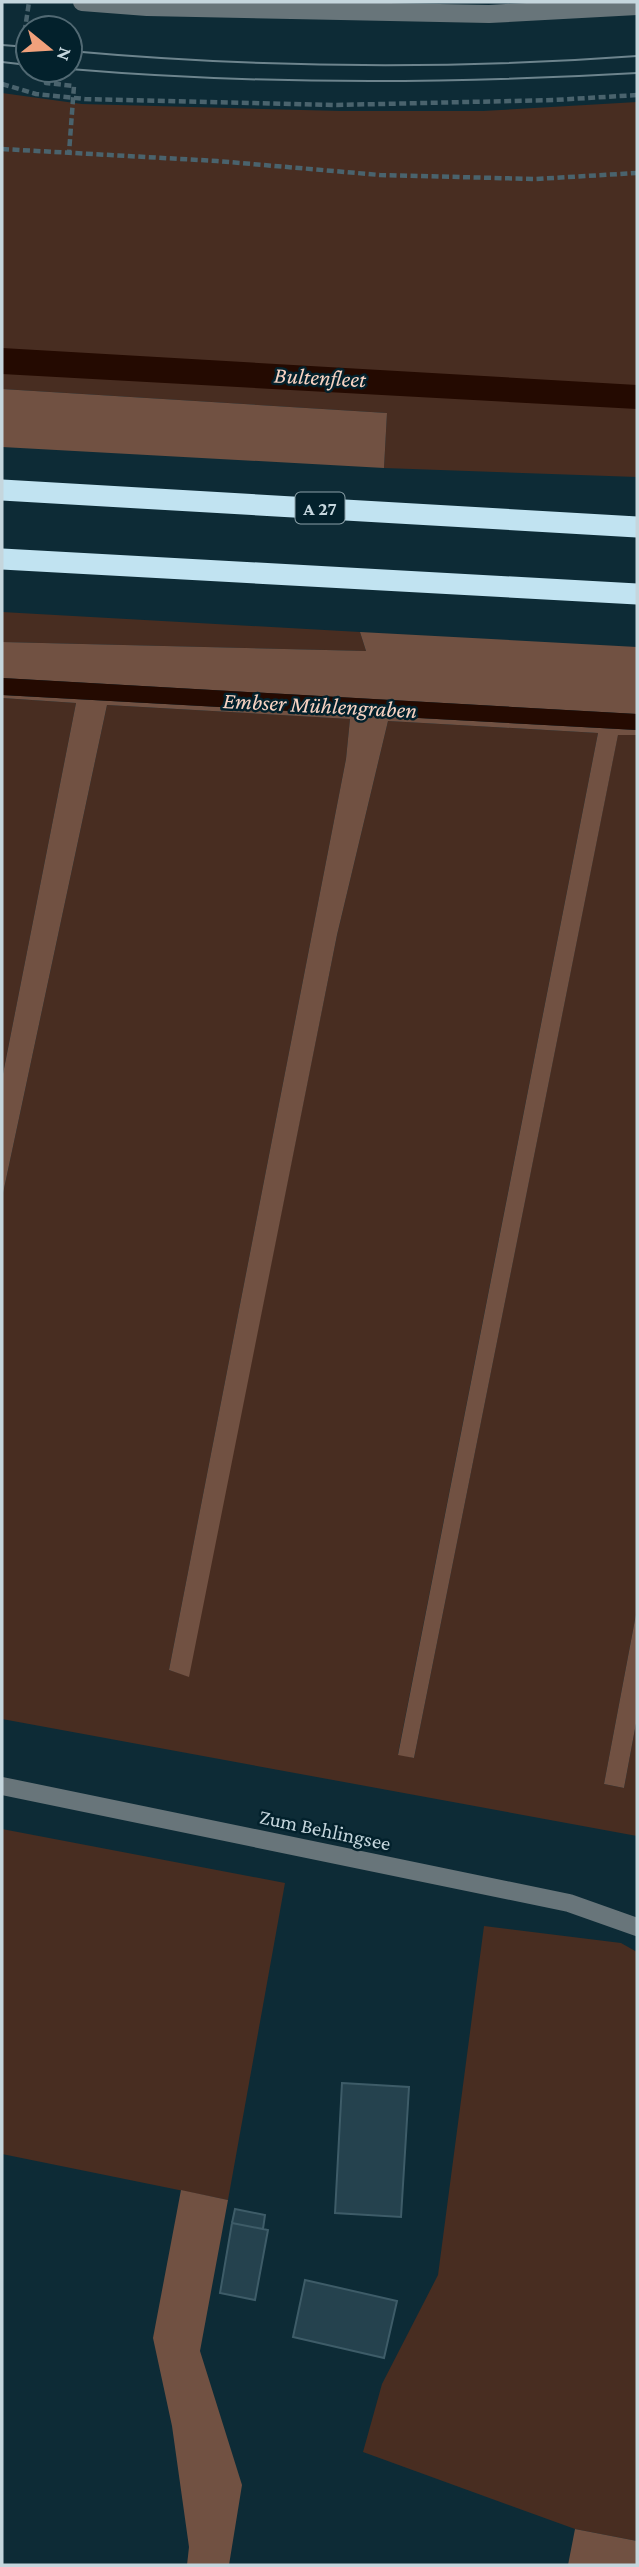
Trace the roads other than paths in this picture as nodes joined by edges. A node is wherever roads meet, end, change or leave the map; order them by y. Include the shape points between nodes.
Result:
1 (82, 2) edge
2 (588, 5) edge
3 (637, 6) edge
4 (2, 490) edge
5 (637, 527) edge
6 (2, 559) edge
7 (637, 594) edge
8 (2, 1786) edge
9 (637, 1927) edge

1 - 2 street via 489,14
2 - 3 street
4 - 5 highway, A 27
6 - 7 highway
8 - 9 street, Zum Behlingsee via 569,1903

